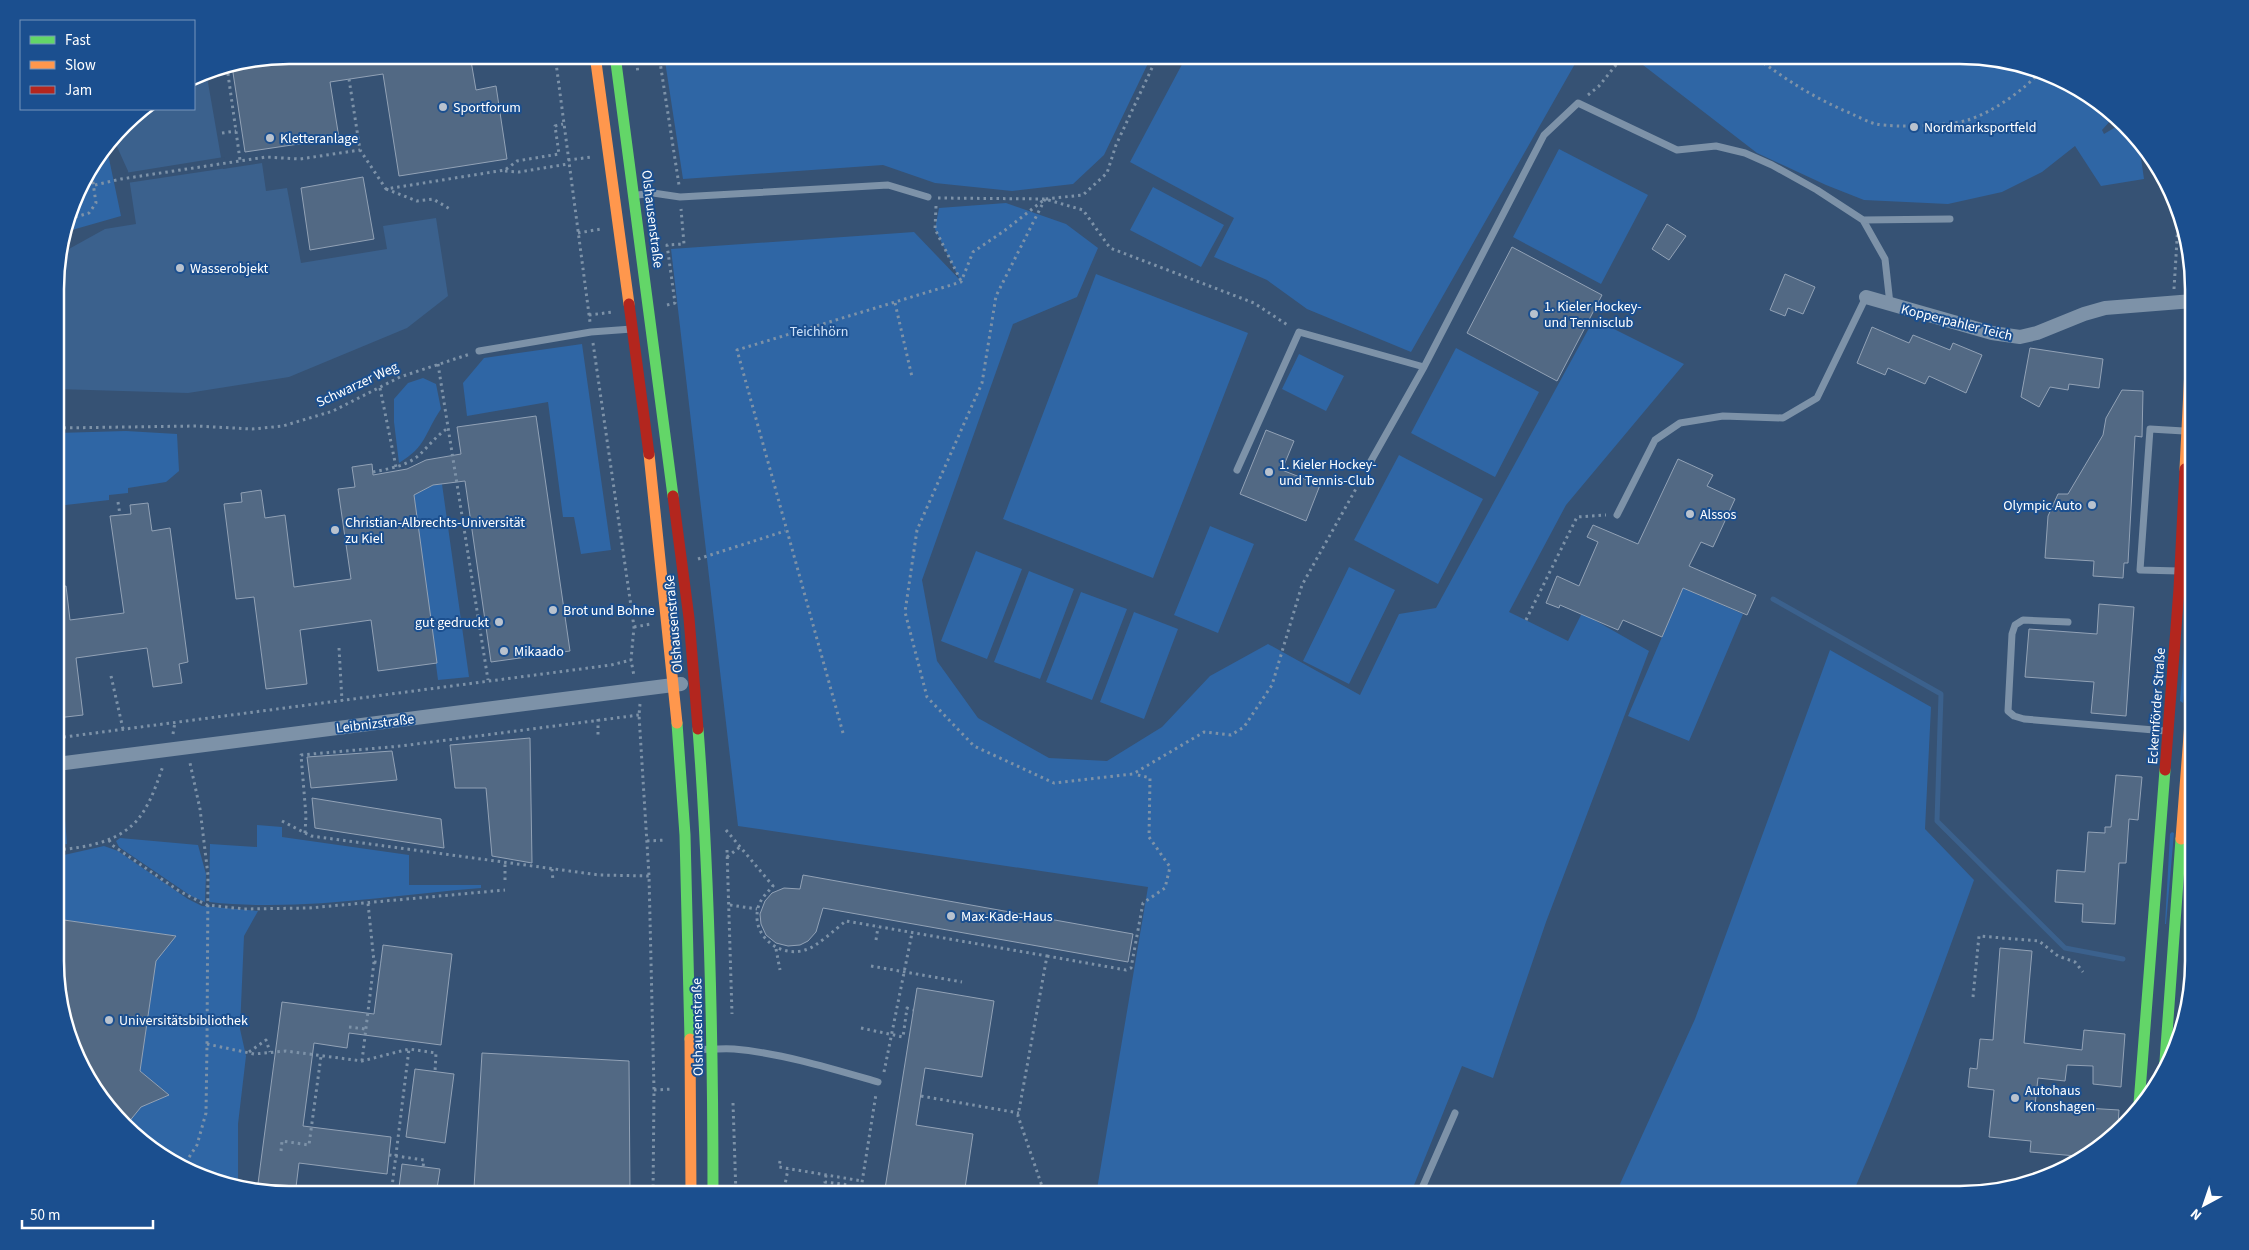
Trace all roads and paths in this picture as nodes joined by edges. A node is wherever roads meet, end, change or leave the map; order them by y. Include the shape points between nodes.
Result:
1 (557, 64) edge
2 (596, 64) edge
3 (616, 64) edge
4 (1154, 64) edge
5 (1617, 64) edge
6 (1765, 64) edge
7 (228, 72) edge
8 (2036, 77) edge
9 (349, 80) dead end
10 (1578, 103) junction
11 (563, 124) junction
12 (236, 131) junction
13 (222, 133) dead end
14 (360, 150) junction
15 (240, 160) junction
16 (568, 164) junction
17 (505, 170) junction
18 (93, 177) edge
19 (95, 185) junction
20 (386, 189) junction
21 (636, 195) junction
22 (928, 197) dead end
23 (1045, 198) junction
24 (450, 209) dead end
25 (76, 217) edge
26 (1863, 220) junction
27 (1950, 220) dead end
28 (2178, 229) edge
29 (961, 282) junction
30 (1866, 297) joint
31 (2185, 302) edge
32 (895, 303) junction
33 (2173, 303) junction
34 (1890, 304) junction
35 (589, 315) dead end
36 (633, 328) junction
37 (591, 332) junction
38 (1299, 332) junction
39 (479, 351) joint
40 (438, 364) junction
41 (1424, 367) junction
42 (912, 377) dead end
43 (380, 388) junction
44 (64, 428) edge
45 (448, 428) junction
46 (2185, 431) edge
47 (396, 467) junction
48 (1367, 468) joint
49 (1237, 470) dead end
50 (2185, 471) edge
51 (373, 472) dead end
52 (118, 502) dead end
53 (120, 515) dead end
54 (1617, 515) joint
55 (786, 531) junction
56 (683, 561) junction
57 (2180, 571) junction
58 (1526, 620) dead end
59 (2068, 622) dead end
60 (339, 648) dead end
61 (632, 660) junction
62 (111, 676) dead end
63 (488, 680) junction
64 (694, 683) junction
65 (674, 685) junction
66 (636, 690) junction
67 (342, 701) junction
68 (638, 714) junction
69 (598, 720) junction
70 (176, 722) junction
71 (123, 729) junction
72 (2169, 731) junction
73 (842, 733) dead end
74 (64, 737) edge
75 (598, 737) dead end
76 (186, 747) junction
77 (170, 749) junction
78 (64, 763) edge
79 (1133, 774) junction
80 (2165, 793) junction
81 (2185, 795) edge
82 (282, 821) dead end
83 (726, 830) dead end
84 (305, 833) junction
85 (109, 840) junction
86 (665, 840) dead end
87 (647, 841) junction
88 (740, 847) junction
89 (64, 849) edge
90 (2185, 849) edge
91 (727, 857) dead end
92 (505, 863) junction
93 (552, 869) junction
94 (649, 876) junction
95 (505, 880) dead end
96 (553, 881) dead end
97 (505, 890) dead end
98 (368, 904) junction
99 (207, 905) junction
100 (730, 905) dead end
101 (758, 908) junction
102 (878, 927) junction
103 (912, 933) junction
104 (876, 940) dead end
105 (776, 949) junction
106 (1047, 956) junction
107 (374, 962) junction
108 (381, 963) dead end
109 (871, 966) dead end
110 (780, 970) dead end
111 (904, 971) junction
112 (2083, 972) dead end
113 (962, 982) dead end
114 (1973, 998) dead end
115 (913, 1010) dead end
116 (349, 1027) dead end
117 (861, 1028) dead end
118 (365, 1029) junction
119 (892, 1034) junction
120 (207, 1044) junction
121 (409, 1049) junction
122 (713, 1049) junction
123 (691, 1050) junction
124 (270, 1052) junction
125 (2166, 1052) edge
126 (248, 1053) junction
127 (322, 1056) junction
128 (362, 1061) junction
129 (435, 1072) dead end
130 (878, 1082) junction
131 (674, 1088) dead end
132 (654, 1090) junction
133 (921, 1096) dead end
134 (2140, 1097) edge
135 (1019, 1113) junction
136 (1455, 1113) dead end
137 (281, 1152) dead end
138 (389, 1155) dead end
139 (396, 1156) junction
140 (780, 1161) dead end
141 (186, 1162) edge
142 (423, 1167) dead end
143 (788, 1169) junction
144 (826, 1175) junction
145 (862, 1181) junction
146 (392, 1186) edge
147 (653, 1186) edge
148 (691, 1186) edge
149 (713, 1186) edge
150 (785, 1186) edge
151 (849, 1186) edge
152 (861, 1186) edge
153 (1042, 1186) edge
154 (1423, 1186) edge

1 - 11 path
2 - 36 street, Olshausenstraße
3 - 21 street, Olshausenstraße
4 - 23 path via 1116,145 1107,173 1083,195
5 - 10 path via 1599,86
6 - 8 path via 1788,82 1821,100 1876,124 1928,125 1968,120 2000,104
7 - 12 path
9 - 14 path
10 - 26 lane via 1677,150 1716,146 1744,153 1817,190
10 - 41 lane via 1544,135
11 - 16 path
11 - 17 path via 555,126 559,154 517,161
12 - 13 path
12 - 15 path
14 - 15 path via 300,159 266,157
14 - 20 path
15 - 19 path
16 - 17 path via 519,172
16 - 35 path
17 - 20 path
18 - 19 path
19 - 25 path via 96,203 89,213
20 - 24 path via 417,201 433,199
21 - 22 lane via 680,196 888,185
21 - 56 street, Olshausenstraße
23 - 29 path via 973,252
23 - 29 path via 936,198 935,229
23 - 38 path via 1083,210 1110,248 1254,303
23 - 79 path via 996,296 982,383 916,530 905,612 927,697 974,746 1054,783
26 - 27 lane
26 - 34 lane via 1885,259
28 - 33 path
29 - 32 path
30 - 34 street, Kopperpahler Teich
30 - 54 lane via 1817,398 1783,418 1723,416 1680,422 1655,440
31 - 33 street, Kopperpahler Teich
32 - 42 path
32 - 55 path via 737,350
33 - 34 street, Kopperpahler Teich via 2105,308 2020,337 1992,333
36 - 37 lane
36 - 65 street, Olshausenstraße
37 - 39 lane
37 - 61 path via 634,627
38 - 41 lane
38 - 49 lane
39 - 40 path, Schwarzer Weg
40 - 43 path, Schwarzer Weg via 400,377
40 - 45 path
41 - 48 lane
43 - 44 path, Schwarzer Weg via 333,411 283,426 252,429 196,426
43 - 47 path
45 - 47 path via 417,456
45 - 63 path
46 - 57 lane via 2150,429 2140,570
47 - 51 path
48 - 79 path via 1302,585 1272,685 1244,727 1231,735 1204,732
50 - 57 street, Eckernförder Straße
52 - 53 path
54 - 58 path via 1577,517
55 - 56 path
55 - 73 path
56 - 64 street, Olshausenstraße
57 - 72 street, Eckernförder Straße
59 - 72 lane via 2023,620 2015,625 2008,711 2024,719
60 - 67 path
61 - 63 path
61 - 66 path
62 - 71 path
63 - 67 path
64 - 65 street, Leibnizstraße
64 - 122 street, Olshausenstraße via 706,836
65 - 66 street, Leibnizstraße
65 - 123 street, Olshausenstraße via 684,814
66 - 68 path via 641,709
66 - 76 street, Leibnizstraße
67 - 70 path
68 - 69 path
68 - 87 path
69 - 75 path
69 - 84 path via 401,746 301,755
70 - 71 path
70 - 77 path
71 - 74 path
72 - 80 street, Eckernförder Straße
76 - 77 street, Leibnizstraße
76 - 99 path via 202,828 208,875
77 - 78 street, Leibnizstraße
77 - 85 path via 141,816
79 - 106 path via 1150,778 1149,837 1170,867 1165,888 1143,903 1131,968 1126,970
80 - 81 street
80 - 134 street, Eckernförder Straße
82 - 84 path
83 - 88 path
84 - 92 path
85 - 89 path
85 - 99 path via 179,891
86 - 87 path
87 - 94 path
88 - 91 path
88 - 101 path via 773,886 763,896
90 - 125 street
92 - 93 path
92 - 95 path
93 - 94 path via 599,875
93 - 96 path
94 - 132 path
97 - 98 path
98 - 99 path via 267,909
98 - 107 path
99 - 120 path
100 - 101 path
101 - 105 path via 758,923 763,937
102 - 103 path
102 - 104 path
102 - 105 path via 846,921 807,950 792,953
103 - 106 path
103 - 111 path
105 - 110 path
106 - 135 path
107 - 108 path
107 - 118 path
109 - 111 path
111 - 113 path
111 - 119 path
112 - 114 path via 2074,962 2058,956 2039,941 1979,936
115 - 119 path via 908,1008 903,1037
116 - 118 path
117 - 119 path
118 - 128 path
119 - 130 path via 884,1072
120 - 126 path
120 - 141 path via 206,1113 197,1145
121 - 128 path
121 - 129 path via 436,1053
121 - 139 path
122 - 123 lane
122 - 130 lane via 733,1049 812,1063
122 - 149 street, Olshausenstraße
123 - 148 street, Olshausenstraße
124 - 126 path
124 - 126 path via 266,1040
124 - 127 path
127 - 128 path
127 - 137 path via 310,1145 282,1141
130 - 145 path
131 - 132 path
132 - 147 path
133 - 135 path
135 - 153 path
136 - 154 lane
138 - 139 path
139 - 142 path via 424,1160
139 - 146 path
140 - 143 path via 779,1167
143 - 144 path
143 - 150 path
144 - 145 path
144 - 151 path via 825,1182
145 - 152 path

